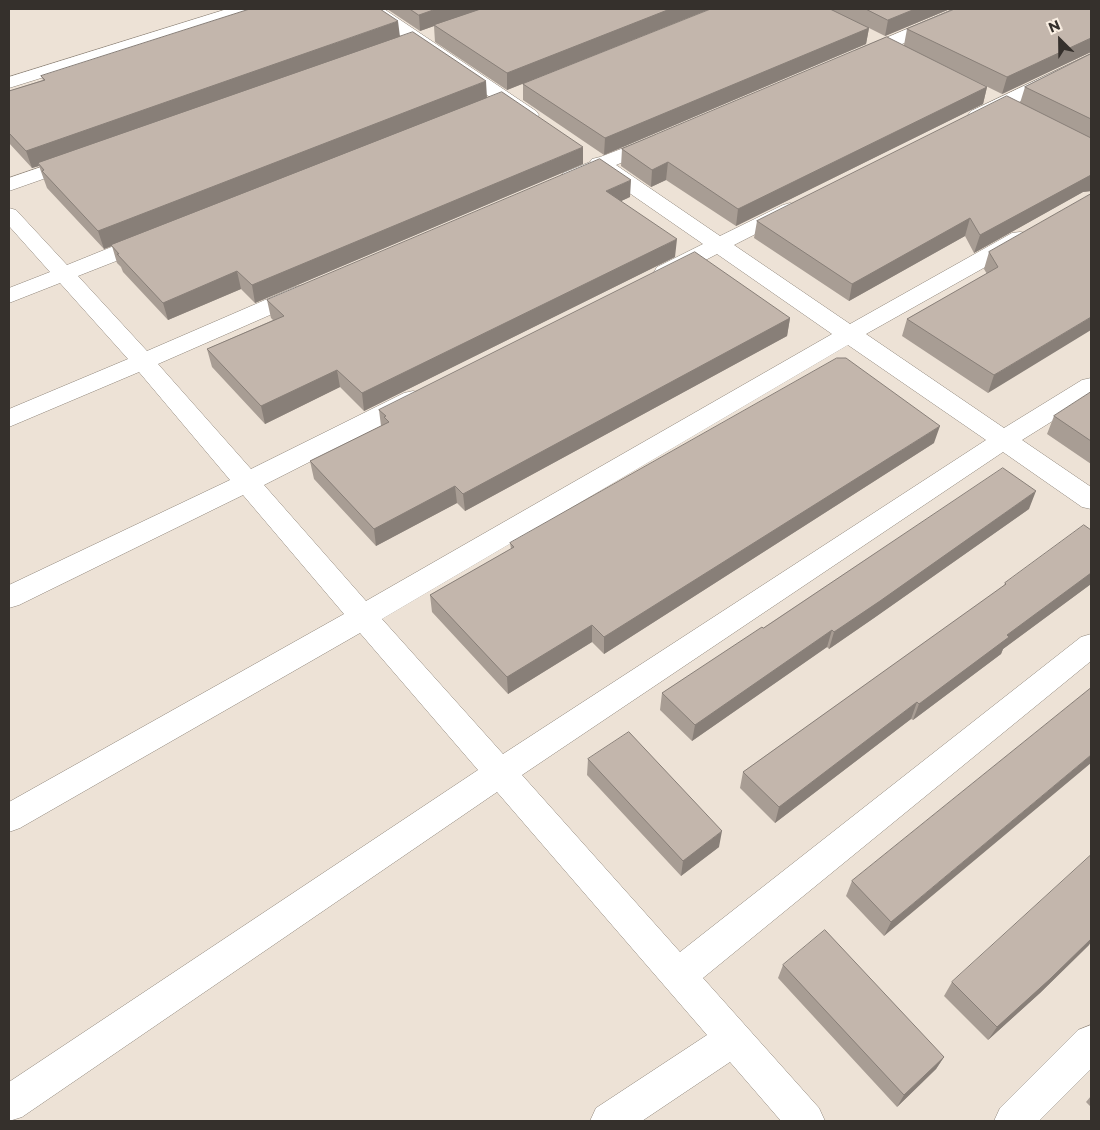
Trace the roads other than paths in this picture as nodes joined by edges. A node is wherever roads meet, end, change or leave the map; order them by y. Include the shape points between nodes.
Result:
1 (244, 9) edge
2 (374, 9) edge
3 (968, 9) edge
4 (1091, 59) edge
5 (839, 64) edge
6 (9, 83) edge
7 (957, 125) edge
8 (546, 126) edge
9 (674, 134) edge
10 (577, 148) edge
11 (92, 155) edge
12 (601, 164) junction
13 (555, 184) edge
14 (9, 185) edge
15 (807, 200) edge
16 (9, 214) edge
17 (1040, 227) edge
18 (165, 234) edge
19 (719, 245) junction
20 (64, 274) junction
21 (648, 281) edge
22 (317, 286) edge
23 (9, 296) edge
24 (850, 334) junction
25 (142, 361) junction
26 (1091, 386) edge
27 (435, 388) edge
28 (9, 419) edge
29 (1004, 440) junction
30 (248, 482) junction
31 (1091, 500) edge
32 (9, 597) edge
33 (363, 617) junction
34 (1091, 645) edge
35 (501, 772) junction
36 (9, 818) edge
37 (678, 976) junction
38 (734, 1038) junction
39 (1091, 1043) edge
40 (9, 1104) edge
41 (609, 1121) edge
42 (806, 1121) edge
43 (1013, 1121) edge

1 - 6 street
2 - 8 street
3 - 5 street
4 - 7 street
9 - 12 street
10 - 12 street
11 - 14 street
12 - 13 street
12 - 19 street
15 - 19 street
16 - 20 street
17 - 24 street
18 - 20 street
19 - 21 street
19 - 24 street
20 - 23 street
20 - 25 street
22 - 25 street
24 - 29 street
24 - 33 street
25 - 28 street
25 - 30 street
26 - 29 street
27 - 30 street
29 - 31 street
29 - 35 street
30 - 32 street
30 - 33 street
33 - 35 street
33 - 36 street
34 - 37 street
35 - 37 street
35 - 40 street
37 - 38 street
38 - 41 street
38 - 42 street
39 - 43 street

